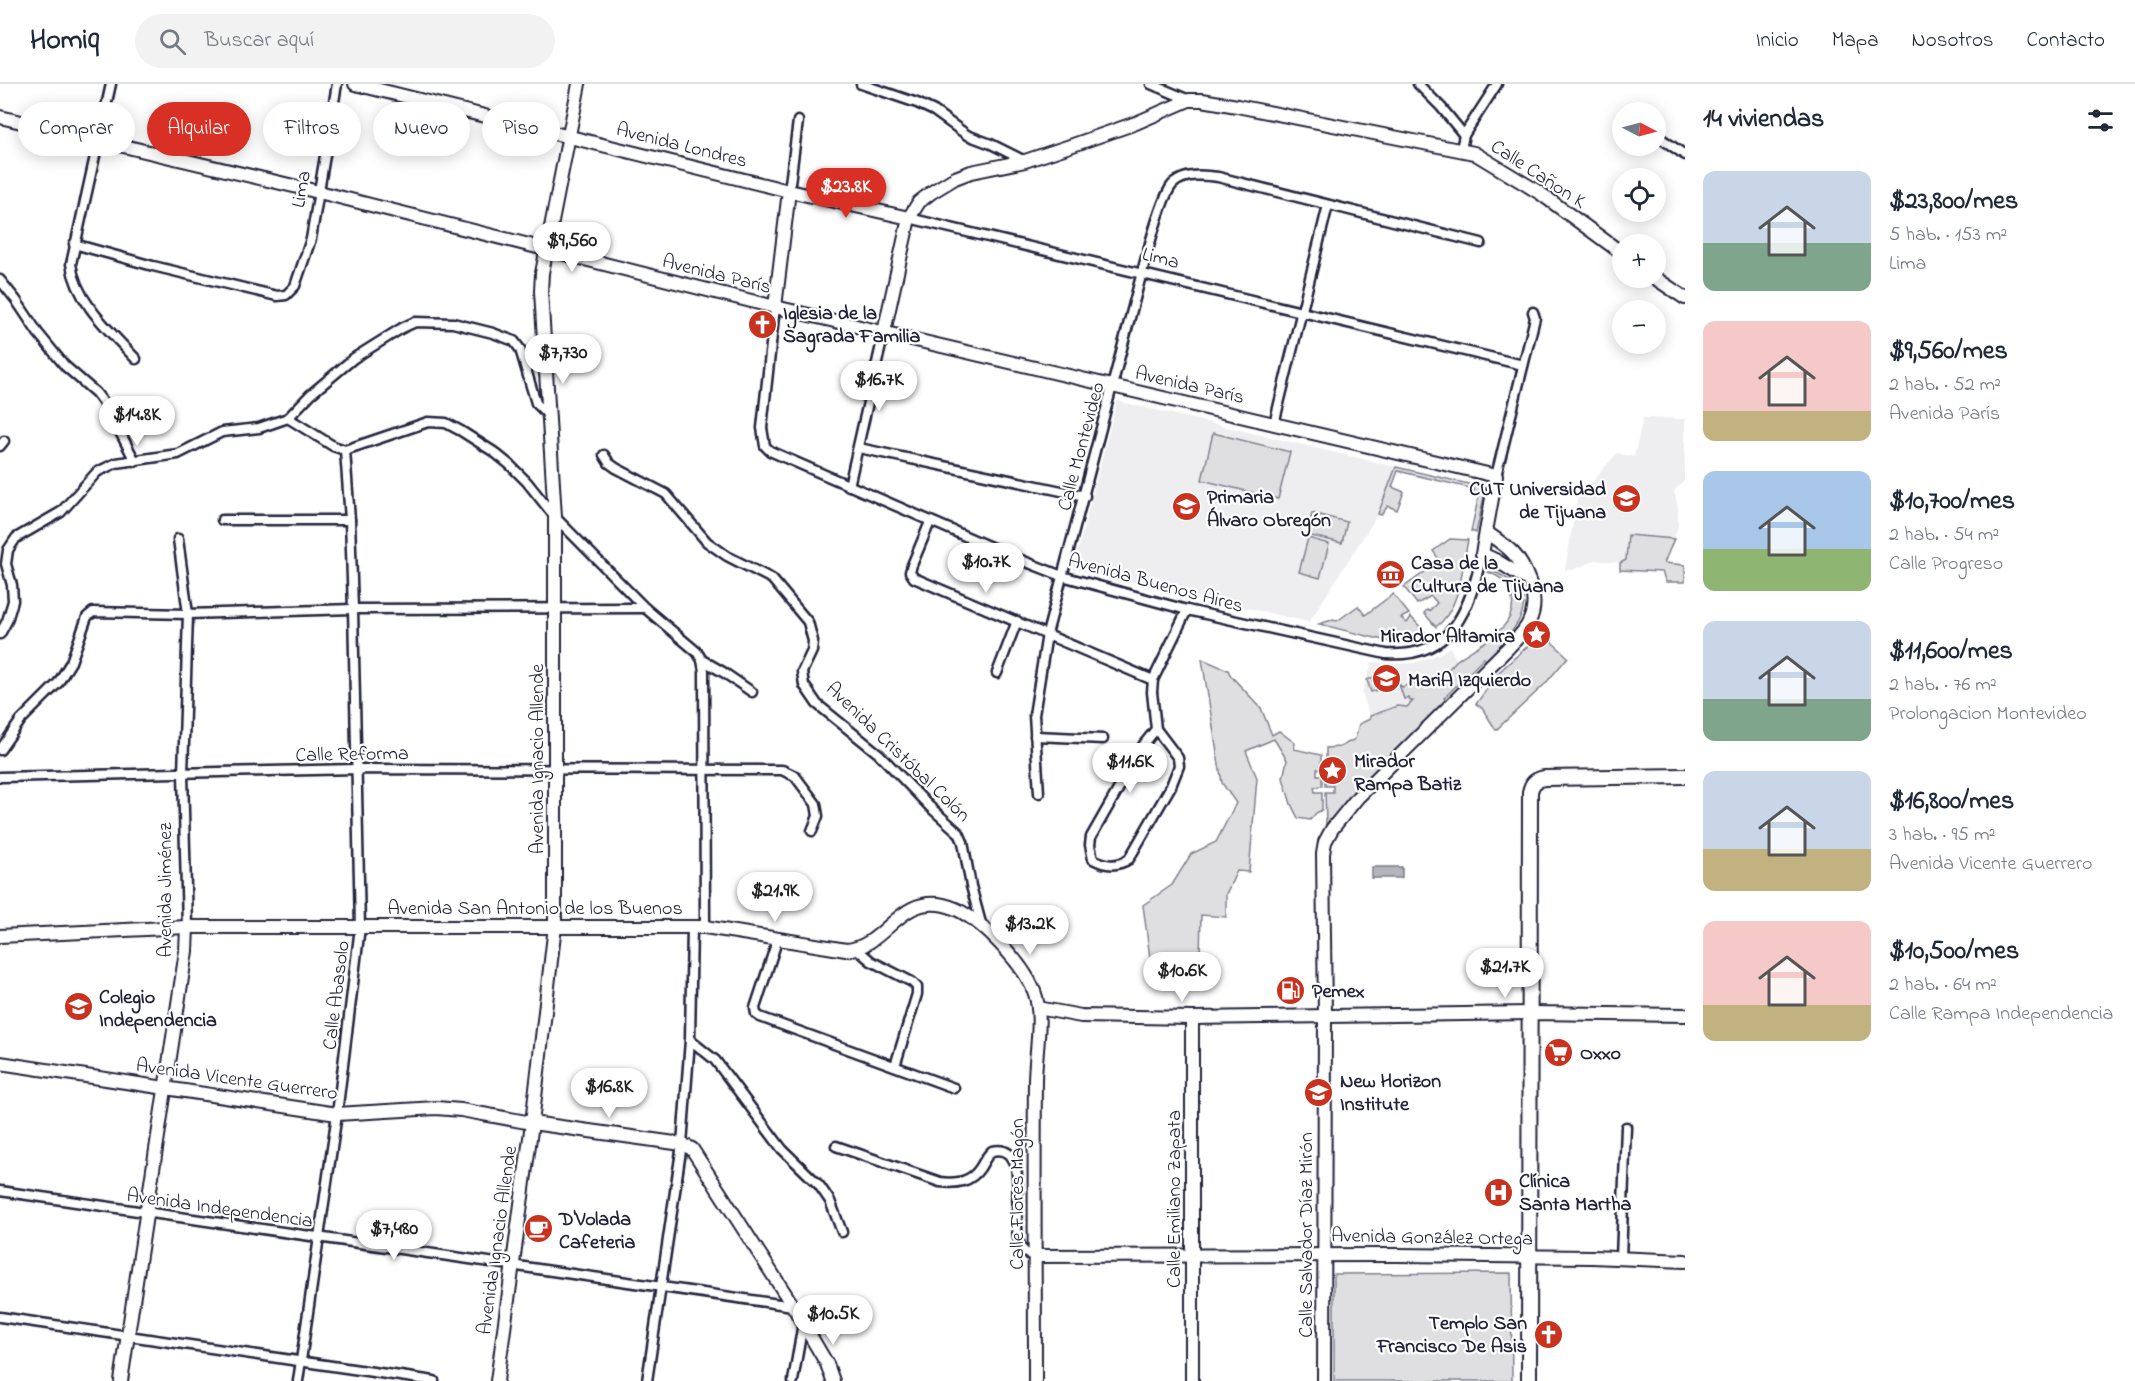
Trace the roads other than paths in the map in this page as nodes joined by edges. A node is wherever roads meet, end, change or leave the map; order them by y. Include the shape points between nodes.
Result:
1 (111, 84) edge
2 (337, 84) edge
3 (355, 84) edge
4 (579, 84) edge
5 (861, 84) edge
6 (1151, 84) edge
7 (1418, 84) edge
8 (1497, 84) edge
9 (1189, 100) junction
10 (107, 102) edge
11 (0, 117) edge
12 (18, 121) edge
13 (798, 121) dead end
14 (1464, 135) junction
15 (569, 136) junction
16 (1666, 142) edge
17 (1461, 149) junction
18 (135, 150) edge
19 (1685, 155) edge
20 (94, 156) edge
21 (1025, 161) junction
22 (789, 191) junction
23 (319, 192) junction
24 (1328, 205) junction
25 (909, 218) junction
26 (1481, 243) dead end
27 (75, 244) junction
28 (1612, 246) edge
29 (547, 251) junction
30 (1142, 272) junction
31 (0, 280) edge
32 (1666, 285) edge
33 (1685, 298) edge
34 (775, 307) junction
35 (1301, 311) junction
36 (1533, 312) dead end
37 (884, 332) junction
38 (136, 359) dead end
39 (1524, 365) junction
40 (1113, 386) junction
41 (288, 418) junction
42 (550, 418) junction
43 (1274, 424) junction
44 (859, 448) junction
45 (345, 450) junction
46 (604, 455) dead end
47 (135, 461) junction
48 (1496, 476) junction
49 (849, 486) junction
50 (1085, 496) junction
51 (555, 517) junction
52 (222, 520) dead end
53 (350, 520) junction
54 (930, 522) junction
55 (1486, 532) junction
56 (178, 539) dead end
57 (1482, 554) junction
58 (1062, 576) junction
59 (1528, 580) junction
60 (645, 608) junction
61 (353, 609) junction
62 (555, 609) junction
63 (1187, 610) junction
64 (188, 614) junction
65 (1017, 621) junction
66 (0, 634) edge
67 (1047, 634) junction
68 (702, 660) junction
69 (997, 673) dead end
70 (1153, 680) junction
71 (752, 692) dead end
72 (1156, 729) junction
73 (1035, 736) junction
74 (1103, 739) dead end
75 (0, 750) edge
76 (555, 768) junction
77 (357, 769) junction
78 (705, 769) junction
79 (183, 774) junction
80 (1685, 776) edge
81 (0, 777) edge
82 (1039, 793) dead end
83 (812, 831) dead end
84 (555, 926) junction
85 (692, 926) junction
86 (187, 927) junction
87 (360, 927) junction
88 (705, 927) junction
89 (982, 927) junction
90 (0, 936) edge
91 (778, 938) junction
92 (858, 950) junction
93 (1038, 1008) junction
94 (1530, 1013) junction
95 (1685, 1015) edge
96 (1325, 1016) junction
97 (1192, 1018) junction
98 (690, 1040) junction
99 (0, 1063) edge
100 (895, 1066) junction
101 (954, 1088) dead end
102 (165, 1089) junction
103 (337, 1114) junction
104 (532, 1124) junction
105 (1626, 1127) dead end
106 (682, 1144) junction
107 (836, 1146) dead end
108 (0, 1191) edge
109 (146, 1214) junction
110 (842, 1232) dead end
111 (319, 1237) junction
112 (1324, 1255) junction
113 (1035, 1256) junction
114 (1192, 1256) junction
115 (1528, 1257) junction
116 (1621, 1258) junction
117 (1685, 1261) edge
118 (512, 1265) junction
119 (659, 1286) junction
120 (793, 1306) junction
121 (0, 1317) edge
122 (803, 1323) junction
123 (128, 1335) junction
124 (300, 1362) junction
125 (121, 1381) edge
126 (298, 1381) edge
127 (434, 1381) edge
128 (497, 1381) edge
129 (646, 1381) edge
130 (793, 1381) edge
131 (832, 1381) edge
132 (1035, 1381) edge
133 (1192, 1381) edge
134 (1324, 1381) edge
135 (1529, 1381) edge

1 - 10 street
2 - 23 street, Lima
3 - 15 main road, Avenida Londres
4 - 15 main road, Avenida Ignacio Allende
5 - 21 street via 917,103 967,135
6 - 9 street
7 - 14 street
8 - 14 street
9 - 17 main road, Calle Cañon K
9 - 21 main road via 1136,123
11 - 12 main road, Avenida París
13 - 22 street
14 - 17 street
15 - 22 main road, Avenida Londres
15 - 29 main road, Avenida Ignacio Allende
16 - 19 street
17 - 28 main road, Calle Cañon K via 1540,193
18 - 23 main road, Avenida París
20 - 27 street
21 - 25 main road via 955,178 919,202
22 - 25 main road, Lima
22 - 34 main road
23 - 27 street, Lima via 311,239 295,286 286,295 277,296
23 - 29 main road, Avenida París
24 - 26 street
24 - 30 street, Calle Montevideo via 1218,177 1187,177 1169,191
24 - 35 street
25 - 30 street, Lima
25 - 37 main road
27 - 38 street via 70,264 77,288
29 - 34 main road, Avenida París
29 - 42 main road, Avenida Ignacio Allende via 541,291
30 - 35 street, Lima
30 - 40 street, Calle Montevideo
31 - 47 street via 65,366 108,409
32 - 33 main road
34 - 37 main road, Avenida París
34 - 49 street, Avenida Buenos Aires via 762,428 765,446
35 - 39 street, Lima
35 - 43 street
36 - 39 street
37 - 40 main road, Avenida París
37 - 44 street
39 - 48 street
40 - 43 main road, Avenida París
40 - 50 street, Calle Montevideo
41 - 42 street via 354,358 415,322 453,323 514,341 536,402
41 - 45 street
41 - 47 street via 259,428 222,432 178,454
42 - 51 main road, Avenida Ignacio Allende
43 - 48 main road, Avenida París
44 - 49 street
44 - 50 street
45 - 51 street via 428,422 446,423 510,465
45 - 53 street, Calle Abasolo
46 - 89 street, Avenida Cristóbal Colón via 616,468 666,494 720,551 772,579 808,622 813,641 802,672 804,685 817,704 879,754 959,833
47 - 66 street via 116,463 97,472 61,512 16,538 8,550 6,564 13,601
48 - 55 main road
49 - 54 street, Avenida Buenos Aires
50 - 58 street, Calle Montevideo
51 - 60 street
51 - 62 main road, Avenida Ignacio Allende
52 - 53 street
53 - 61 street, Calle Abasolo
54 - 58 street, Avenida Buenos Aires
54 - 65 street via 911,575
55 - 57 main road
55 - 59 main road, Calle Salvador Díaz Mirón via 1518,558
56 - 64 street, Avenida Jiménez
57 - 59 main road
57 - 63 street, Avenida Buenos Aires via 1477,579 1458,625 1443,639 1418,652 1386,654
58 - 63 street, Avenida Buenos Aires
58 - 67 street, Calle Montevideo
59 - 96 main road, Calle Salvador Díaz Mirón via 1534,598 1528,624 1509,648 1358,797 1325,842
60 - 62 street
60 - 68 street
61 - 62 street
61 - 64 street
61 - 77 street, Calle Abasolo
62 - 76 main road, Avenida Ignacio Allende
63 - 70 street
64 - 75 street via 93,612 87,617 71,662 58,683 21,720
64 - 79 street, Avenida Jiménez
65 - 67 street
65 - 69 street
67 - 70 street
67 - 73 street, Calle Montevideo via 1036,698
68 - 71 street
68 - 78 street
70 - 72 street
72 - 72 street via 1178,758 1176,775 1129,859 1115,865 1101,863 1093,859 1091,837
73 - 74 street
73 - 82 street, Calle Montevideo
76 - 77 street, Calle Reforma
76 - 78 street, Calle Reforma
76 - 84 main road, Avenida Ignacio Allende
77 - 79 street, Calle Reforma
77 - 87 street, Calle Abasolo
78 - 83 street, Calle Reforma via 789,772 816,804 818,816
78 - 88 street
79 - 81 street, Calle Reforma
79 - 86 street, Avenida Jiménez
80 - 94 main road via 1544,778 1532,784
84 - 85 main road, Avenida San Antonio de los Buenos
84 - 87 main road, Avenida San Antonio de los Buenos
84 - 104 main road, Avenida Ignacio Allende
85 - 88 main road, Avenida San Antonio de los Buenos
85 - 98 street
86 - 87 main road, Avenida San Antonio de los Buenos
86 - 90 main road, Avenida San Antonio de los Buenos
86 - 102 main road, Avenida Jiménez
87 - 103 street, Calle Abasolo
88 - 91 main road, Avenida San Antonio de los Buenos
89 - 92 main road via 958,909 932,904 918,906 906,911
89 - 93 main road via 1025,975
91 - 92 main road, Avenida San Antonio de los Buenos
91 - 100 street via 756,1014
92 - 100 street via 916,987
93 - 97 main road via 1081,1016
93 - 113 main road, Calle Flores Magón
94 - 95 main road
94 - 96 main road
94 - 115 main road
96 - 97 main road
96 - 112 main road, Calle Salvador Díaz Mirón
97 - 114 main road, Calle Emiliano Zapata
98 - 106 street
98 - 110 street via 715,1060 782,1149 819,1185
99 - 102 main road, Avenida Vicente Guerrero
100 - 101 street
102 - 103 main road, Avenida Vicente Guerrero
102 - 109 main road, Avenida Jiménez
103 - 104 main road, Avenida Vicente Guerrero via 436,1108
103 - 111 street, Calle Abasolo
104 - 106 main road, Avenida Vicente Guerrero
104 - 118 main road, Avenida Ignacio Allende
105 - 116 street
106 - 119 street
106 - 120 main road via 692,1149
107 - 113 street via 951,1184 975,1175 992,1151 1012,1156 1018,1174 1016,1220 1021,1247
108 - 109 street, Avenida Independencia
109 - 111 street, Avenida Independencia
109 - 123 main road, Avenida Jiménez
111 - 118 street, Avenida Independencia
111 - 124 street, Calle Abasolo
112 - 114 main road, Avenida González Ortega
112 - 115 main road, Avenida González Ortega
112 - 134 main road, Calle Salvador Díaz Mirón
113 - 114 main road, Avenida González Ortega
113 - 132 main road, Calle Flores Magón
114 - 133 main road, Calle Emiliano Zapata
115 - 116 main road, Avenida González Ortega
115 - 135 main road
116 - 117 main road, Avenida González Ortega
118 - 119 street, Avenida Independencia
118 - 128 main road, Avenida Ignacio Allende
119 - 120 street, Avenida Independencia
119 - 129 street
120 - 122 main road
121 - 123 street
122 - 130 street
122 - 131 main road
123 - 124 street
123 - 125 main road, Avenida Jiménez
124 - 126 street, Calle Abasolo
124 - 127 street

